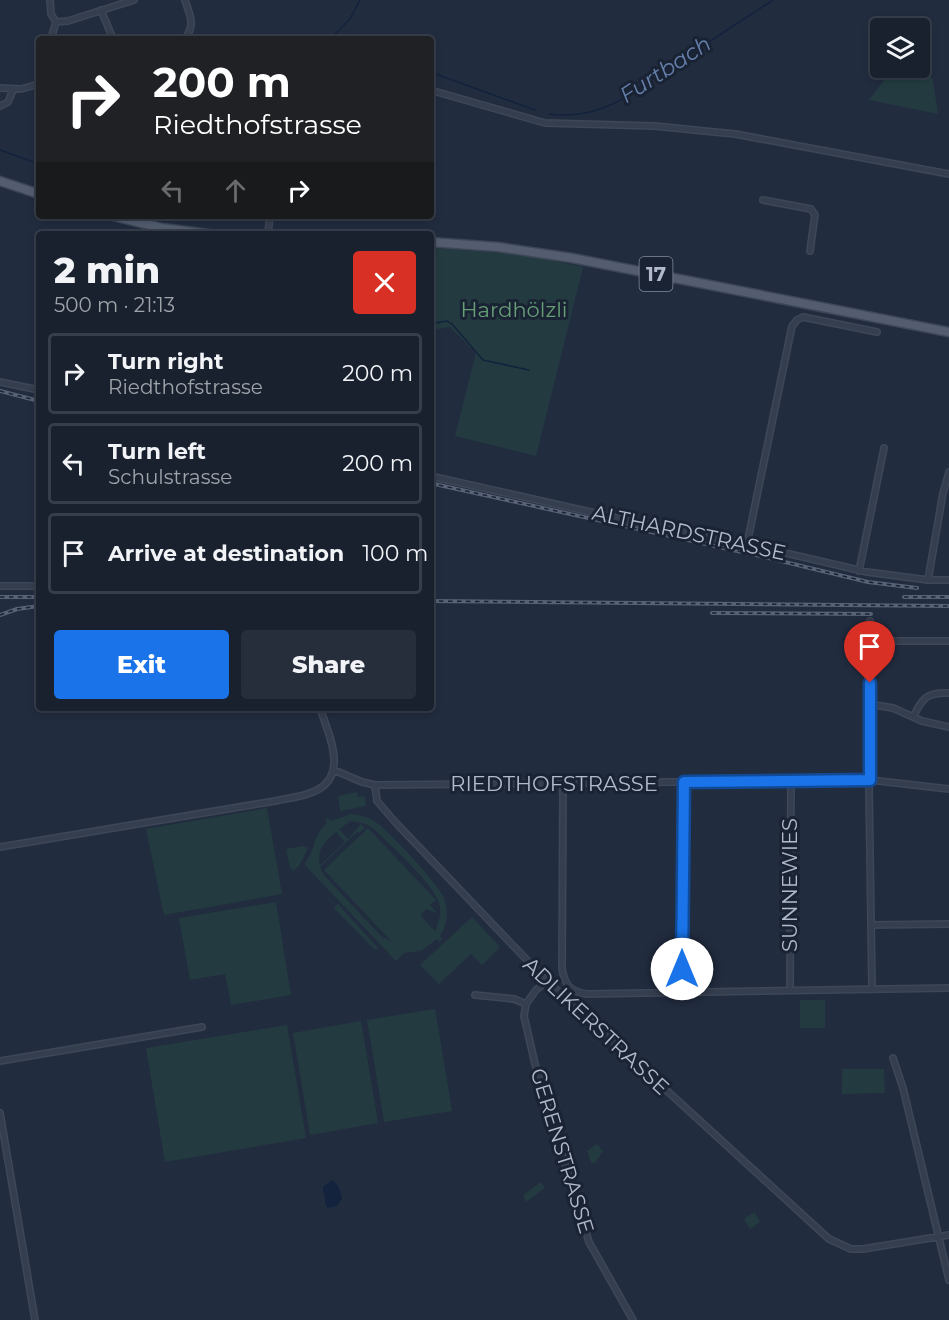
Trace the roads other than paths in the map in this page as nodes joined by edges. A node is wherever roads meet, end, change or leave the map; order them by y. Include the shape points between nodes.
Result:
1 (50, 0) edge
2 (134, 0) edge
3 (185, 0) edge
4 (101, 10) junction
5 (56, 22) junction
6 (52, 36) edge
7 (112, 36) edge
8 (187, 36) edge
9 (36, 85) edge
10 (0, 88) edge
11 (13, 90) junction
12 (434, 91) edge
13 (0, 106) edge
14 (949, 174) edge
15 (0, 182) edge
16 (36, 193) edge
17 (763, 200) dead end
18 (125, 219) edge
19 (185, 231) edge
20 (434, 242) edge
21 (810, 251) dead end
22 (877, 332) dead end
23 (949, 332) edge
24 (0, 382) edge
25 (36, 389) edge
26 (884, 448) dead end
27 (949, 472) edge
28 (434, 477) edge
29 (747, 544) junction
30 (859, 571) junction
31 (928, 580) junction
32 (949, 580) edge
33 (0, 586) edge
34 (36, 586) edge
35 (870, 621) dead end
36 (870, 641) junction
37 (949, 641) edge
38 (949, 693) edge
39 (869, 704) junction
40 (321, 711) edge
41 (913, 717) junction
42 (949, 727) edge
43 (334, 770) junction
44 (870, 780) junction
45 (790, 781) junction
46 (684, 782) junction
47 (375, 784) junction
48 (563, 784) junction
49 (949, 789) edge
50 (0, 847) edge
51 (949, 924) edge
52 (871, 925) junction
53 (547, 981) junction
54 (949, 988) edge
55 (872, 989) junction
56 (790, 990) junction
57 (682, 992) junction
58 (475, 995) dead end
59 (526, 1004) junction
60 (202, 1027) dead end
61 (893, 1058) dead end
62 (0, 1061) edge
63 (0, 1113) edge
64 (949, 1235) edge
65 (938, 1237) junction
66 (949, 1280) edge
67 (35, 1320) edge
68 (633, 1320) edge

1 - 5 street
2 - 4 street
3 - 8 street via 192,25
4 - 5 street
4 - 7 street
5 - 6 street
9 - 11 street
10 - 11 street
11 - 13 street via 8,102
12 - 14 street via 545,123 654,126 735,134
15 - 16 main road
17 - 21 street via 811,209 815,215
18 - 19 main road
20 - 23 main road, 17 via 572,258
22 - 29 street via 804,317 792,326
24 - 25 street
26 - 30 street
27 - 31 street
28 - 29 street, ALTHARDSTRASSE
29 - 30 street, ALTHARDSTRASSE
30 - 31 street, ALTHARDSTRASSE
31 - 32 street, ALTHARDSTRASSE
33 - 34 street
35 - 36 street
36 - 37 street
36 - 39 street
38 - 41 street via 926,697
39 - 41 street
39 - 44 street
40 - 43 street via 333,748
41 - 42 street
43 - 47 street
43 - 50 street via 325,785 303,795
44 - 45 street, RIEDTHOFSTRASSE
44 - 49 street, RIEDTHOFSTRASSE
44 - 52 street
45 - 46 street, RIEDTHOFSTRASSE
45 - 56 street, SUNNEWIES
46 - 48 street, RIEDTHOFSTRASSE
46 - 57 street
47 - 48 street, RIEDTHOFSTRASSE
47 - 53 street, ADLIKERSTRASSE via 377,801 390,816
48 - 57 street via 565,982 572,990 587,994
51 - 52 street
52 - 55 street
53 - 59 street
53 - 65 street, ADLIKERSTRASSE via 829,1239 863,1250
54 - 55 street
55 - 56 street
56 - 57 street
58 - 59 street
59 - 68 street, GERENSTRASSE via 524,1016 535,1064 589,1242
60 - 62 street
61 - 65 street
63 - 67 street
64 - 65 street, ADLIKERSTRASSE
65 - 66 street

